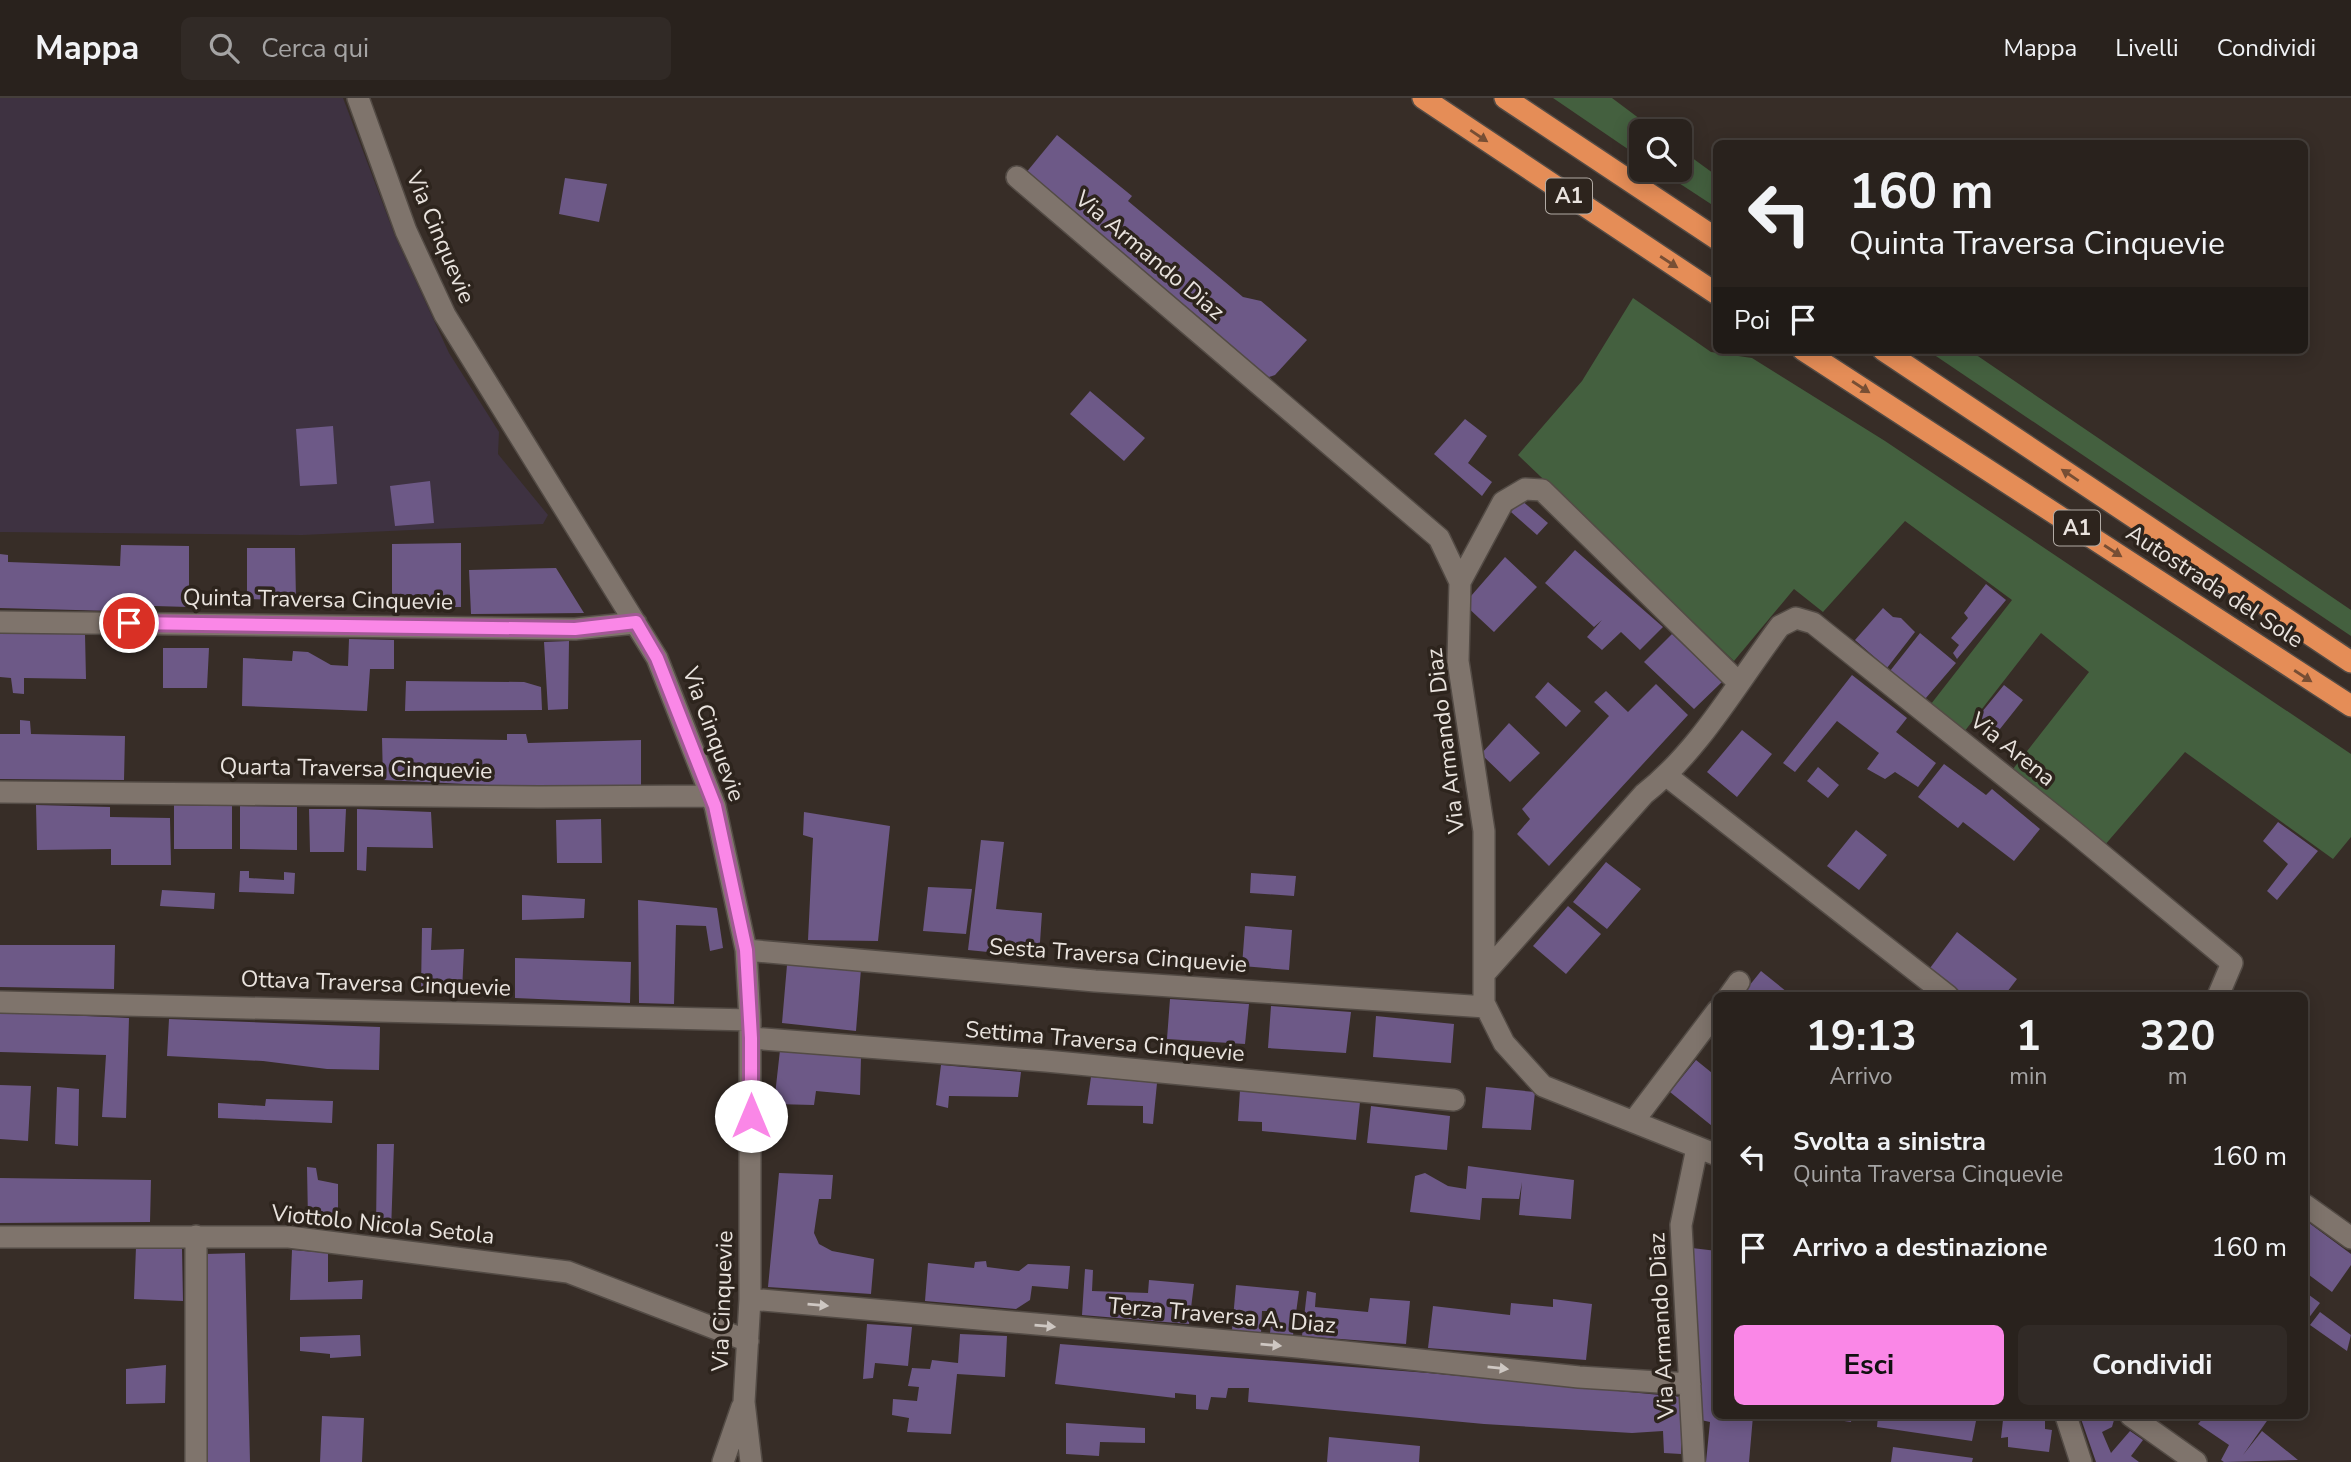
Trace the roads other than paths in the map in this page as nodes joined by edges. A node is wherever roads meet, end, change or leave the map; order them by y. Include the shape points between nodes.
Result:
1 (358, 98) edge
2 (1421, 98) edge
3 (1505, 98) edge
4 (1517, 98) edge
5 (1017, 177) dead end
6 (1640, 188) junction
7 (1713, 236) edge
8 (1713, 291) edge
9 (1809, 354) edge
10 (1889, 354) edge
11 (1460, 582) junction
12 (0, 622) edge
13 (636, 622) junction
14 (2351, 662) edge
15 (1738, 682) junction
16 (2351, 706) edge
17 (1667, 776) junction
18 (0, 792) edge
19 (711, 796) junction
20 (746, 950) junction
21 (1485, 973) junction
22 (1943, 992) edge
23 (2220, 992) edge
24 (0, 1002) edge
25 (1486, 1007) junction
26 (1713, 1016) edge
27 (751, 1029) junction
28 (1454, 1100) dead end
29 (1633, 1122) junction
30 (1707, 1151) edge
31 (2308, 1207) edge
32 (196, 1236) junction
33 (0, 1237) edge
34 (2351, 1238) edge
35 (750, 1299) junction
36 (748, 1341) junction
37 (1690, 1384) junction
38 (744, 1402) junction
39 (2067, 1419) edge
40 (2135, 1419) edge
41 (196, 1462) edge
42 (723, 1462) edge
43 (751, 1462) edge
44 (1694, 1462) edge
45 (2081, 1462) edge
46 (2196, 1462) edge

1 - 13 street, Via Cinquevie via 406,231 445,315
2 -> 8 highway, A1
3 - 6 highway, A1
4 - 6 highway
5 - 11 street, Via Armando Diaz via 1438,538
6 - 7 highway, A1
9 -> 16 highway, Autostrada del Sole / A1
14 -> 10 highway, Autostrada del Sole / A1
11 - 15 street via 1503,502 1525,488 1542,491
11 - 21 street, Via Armando Diaz via 1458,661 1484,831
12 - 13 street, Quinta Traversa Cinquevie via 575,629
13 - 19 street, Via Cinquevie via 657,658
15 - 17 street, Via Arena
15 - 23 street, Via Arena via 1780,626 1796,618 1813,623 2232,963
17 - 21 street, Via Arena via 1644,794
17 - 22 street
18 - 19 street, Quarta Traversa Cinquevie
19 - 20 street, Via Cinquevie
20 - 25 street, Sesta Traversa Cinquevie via 1095,981
20 - 27 street, Via Cinquevie
21 - 25 street, Via Armando Diaz
24 - 27 street, Ottava Traversa Cinquevie
25 - 29 street, Via Armando Diaz via 1504,1044 1543,1086
26 - 29 street
27 - 28 street, Settima Traversa Cinquevie
27 - 35 street, Via Cinquevie
29 - 30 street, Via Armando Diaz
30 - 37 street, Via Armando Diaz via 1681,1225
31 - 34 street
32 - 33 street, Viottolo Nicola Setola
32 - 36 street, Viottolo Nicola Setola via 289,1237 568,1272
32 - 41 street
35 - 36 street, Via Cinquevie
35 -> 37 street, Terza Traversa A. Diaz
36 - 38 street, Via Cinquevie
37 - 44 street, Via Armando Diaz
38 - 42 street
38 - 43 street, Via Cinquevie
39 - 45 street
40 - 46 street

